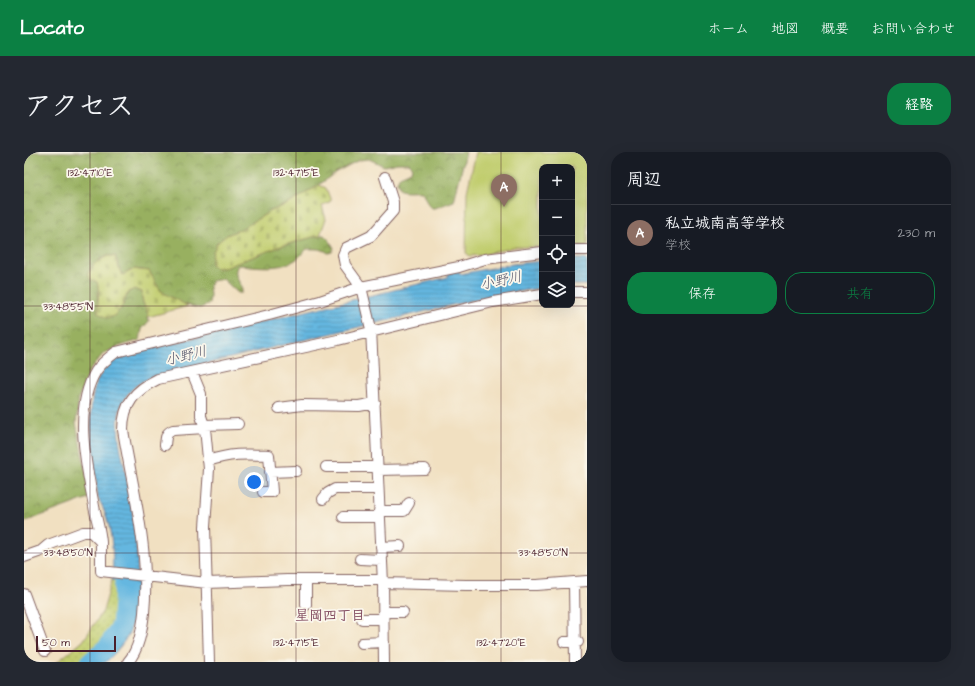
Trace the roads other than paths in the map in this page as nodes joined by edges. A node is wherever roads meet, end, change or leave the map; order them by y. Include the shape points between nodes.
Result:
1 (385, 177) dead end
2 (575, 250) edge
3 (587, 250) edge
4 (539, 252) edge
5 (362, 290) junction
6 (575, 292) edge
7 (587, 292) edge
8 (539, 294) edge
9 (371, 330) junction
10 (192, 372) junction
11 (375, 403) junction
12 (279, 408) dead end
13 (238, 424) dead end
14 (205, 427) junction
15 (165, 445) dead end
16 (287, 460) dead end
17 (208, 461) junction
18 (326, 466) dead end
19 (377, 468) junction
20 (425, 469) dead end
21 (270, 472) junction
22 (378, 489) junction
23 (263, 492) dead end
24 (323, 499) dead end
25 (409, 503) dead end
26 (380, 514) junction
27 (343, 517) dead end
28 (101, 542) junction
29 (400, 546) dead end
30 (381, 547) junction
31 (24, 557) edge
32 (360, 559) dead end
33 (382, 560) junction
34 (143, 576) junction
35 (306, 580) junction
36 (587, 581) edge
37 (383, 582) junction
38 (574, 582) junction
39 (207, 583) junction
40 (24, 594) edge
41 (306, 604) dead end
42 (402, 612) dead end
43 (383, 616) junction
44 (362, 619) dead end
45 (384, 642) junction
46 (564, 642) dead end
47 (576, 642) junction
48 (362, 643) dead end
49 (45, 651) dead end
50 (128, 662) edge
51 (209, 662) edge
52 (384, 662) edge
53 (575, 662) edge

1 - 5 street via 393,202 393,211 371,236 346,248 343,255 345,265
2 - 3 street
4 - 5 street via 485,259
5 - 9 street
5 - 28 street via 116,352 104,361 88,389 82,423
6 - 7 street
8 - 9 street via 493,302
9 - 10 street
9 - 11 street
10 - 14 street via 201,394 201,416
10 - 34 street via 158,379 146,385 130,401 125,411 123,430 140,518
11 - 12 street via 359,406
11 - 19 street
13 - 14 street
14 - 15 street via 168,432
14 - 17 street
16 - 21 street via 292,471
17 - 21 street via 224,455 269,455
17 - 39 street
18 - 19 street
19 - 20 street
19 - 22 street
21 - 23 street via 272,492
22 - 24 street via 335,489
22 - 26 street
25 - 26 street via 404,510
26 - 27 street
26 - 30 street
28 - 31 street via 91,532 83,532
28 - 34 street via 101,571
29 - 30 street
30 - 33 street
32 - 33 street
33 - 37 street
34 - 39 street
34 - 50 street via 145,600 141,632
35 - 37 street
35 - 39 street
35 - 41 street
36 - 38 street
37 - 38 street via 537,585
37 - 43 street
38 - 47 street
39 - 51 street
40 - 49 street
42 - 43 street
43 - 44 street
43 - 45 street
45 - 48 street
45 - 52 street
46 - 47 street
47 - 53 street

